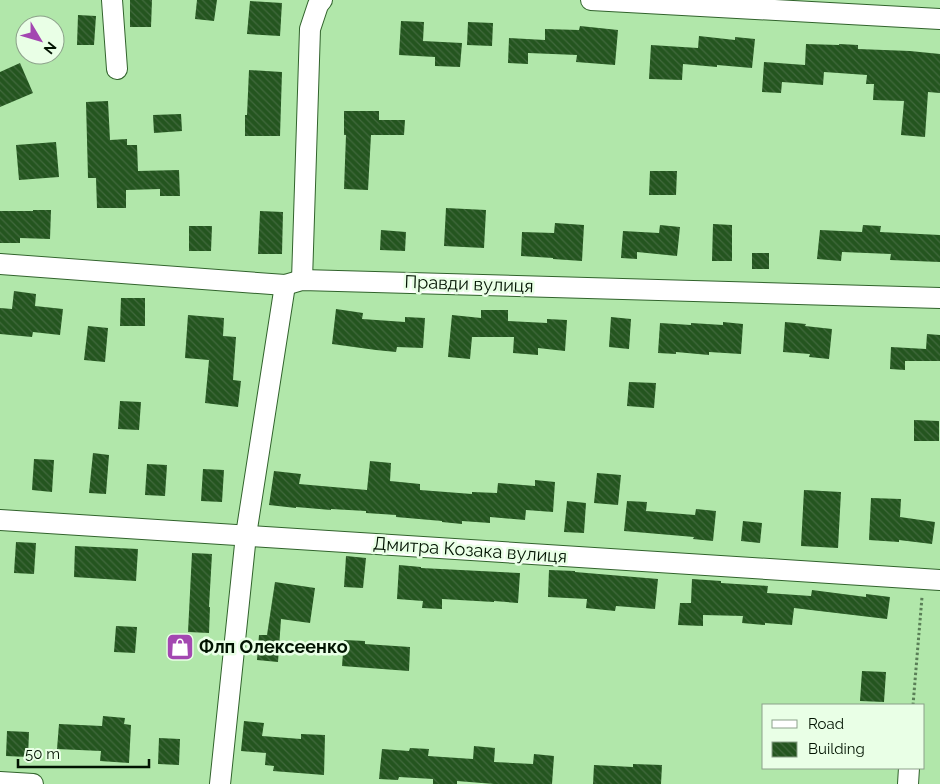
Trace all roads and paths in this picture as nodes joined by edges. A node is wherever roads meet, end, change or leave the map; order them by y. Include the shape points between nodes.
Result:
1 (112, 0) edge
2 (322, 0) edge
3 (590, 0) edge
4 (940, 19) edge
5 (117, 69) dead end
6 (0, 264) edge
7 (293, 283) junction
8 (940, 298) edge
9 (0, 520) edge
10 (246, 535) junction
11 (932, 579) edge
12 (914, 704) edge
13 (909, 769) edge
14 (0, 782) edge
15 (33, 784) edge
16 (220, 784) edge
17 (908, 784) edge

1 - 5 street
2 - 7 street via 310,30
3 - 4 street
6 - 7 street, Правди вулиця
7 - 8 street, Правди вулиця
7 - 10 street
9 - 10 street, Дмитра Козака вулиця
10 - 11 street, Дмитра Козака вулиця
10 - 16 street
11 - 12 path
13 - 17 street
14 - 15 street

